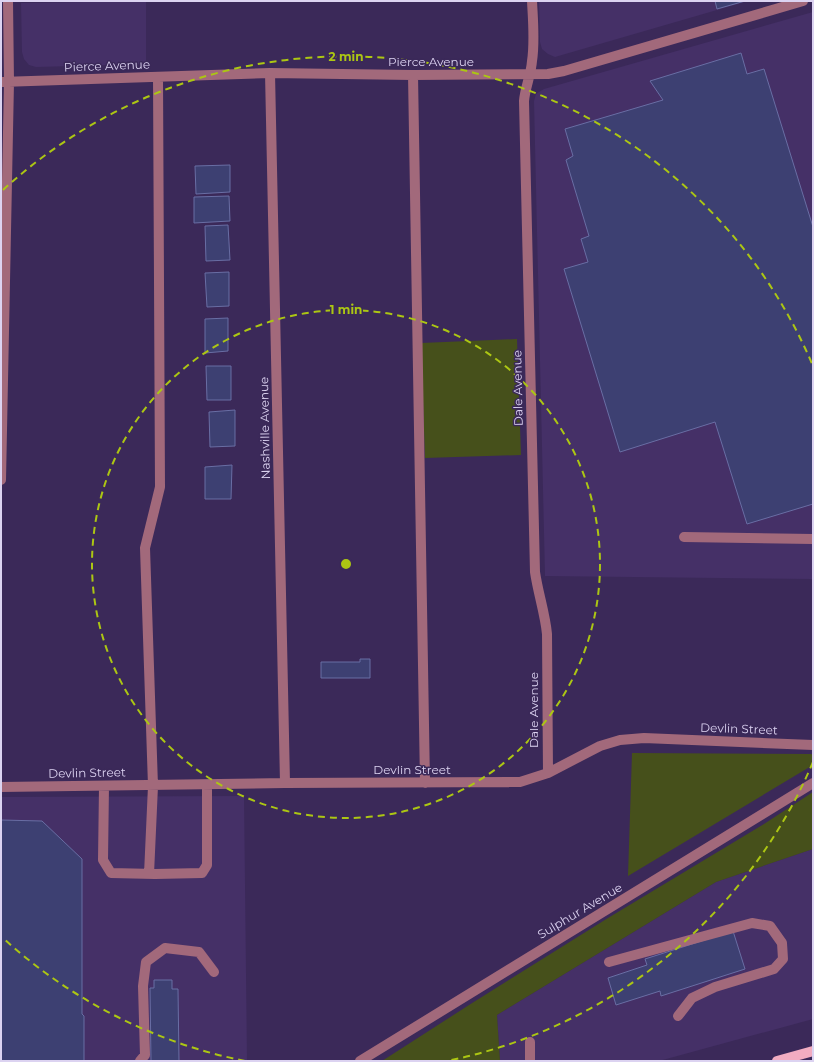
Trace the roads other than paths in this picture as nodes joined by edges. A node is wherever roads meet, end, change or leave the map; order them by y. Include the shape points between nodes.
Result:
1 (8, 1) edge
2 (532, 1) edge
3 (803, 1) edge
4 (270, 73) junction
5 (413, 75) junction
6 (530, 75) junction
7 (158, 77) junction
8 (5, 82) edge
9 (1, 475) edge
10 (684, 536) dead end
11 (813, 539) edge
12 (813, 744) edge
13 (548, 773) junction
14 (285, 783) junction
15 (424, 783) junction
16 (813, 783) edge
17 (207, 785) junction
18 (104, 786) junction
19 (153, 786) junction
20 (1, 788) edge
21 (149, 874) junction
22 (609, 962) dead end
23 (214, 972) dead end
24 (678, 1016) dead end
25 (530, 1042) dead end
26 (813, 1052) edge
27 (140, 1061) edge
28 (360, 1061) edge
29 (530, 1061) edge
30 (776, 1061) edge

1 - 8 street
2 - 6 street, Dale Avenue via 533,60
3 - 6 street, Pierce Avenue via 564,71
4 - 5 street, Pierce Avenue
4 - 7 street, Pierce Avenue
4 - 14 street, Nashville Avenue
5 - 6 street, Pierce Avenue
5 - 15 street
6 - 13 street, Dale Avenue via 524,101 535,572 547,634
7 - 8 street, Pierce Avenue
7 - 19 street via 160,487 145,548
8 - 9 street
10 - 11 street
12 - 13 street, Devlin Street via 644,738 620,740 600,746
13 - 15 street, Devlin Street via 520,782
14 - 15 street, Devlin Street
14 - 17 street, Devlin Street
16 - 28 street, Sulphur Avenue
17 - 19 street, Devlin Street
17 - 21 street via 207,865 202,873
18 - 19 street, Devlin Street
18 - 20 street, Devlin Street
18 - 21 street via 103,860 111,873
19 - 21 street
22 - 24 street via 752,923 770,926 782,944 783,959 774,969 715,987 692,998
23 - 27 street via 199,952 165,948 146,962 143,986 145,1055
25 - 29 street
26 - 30 main road

